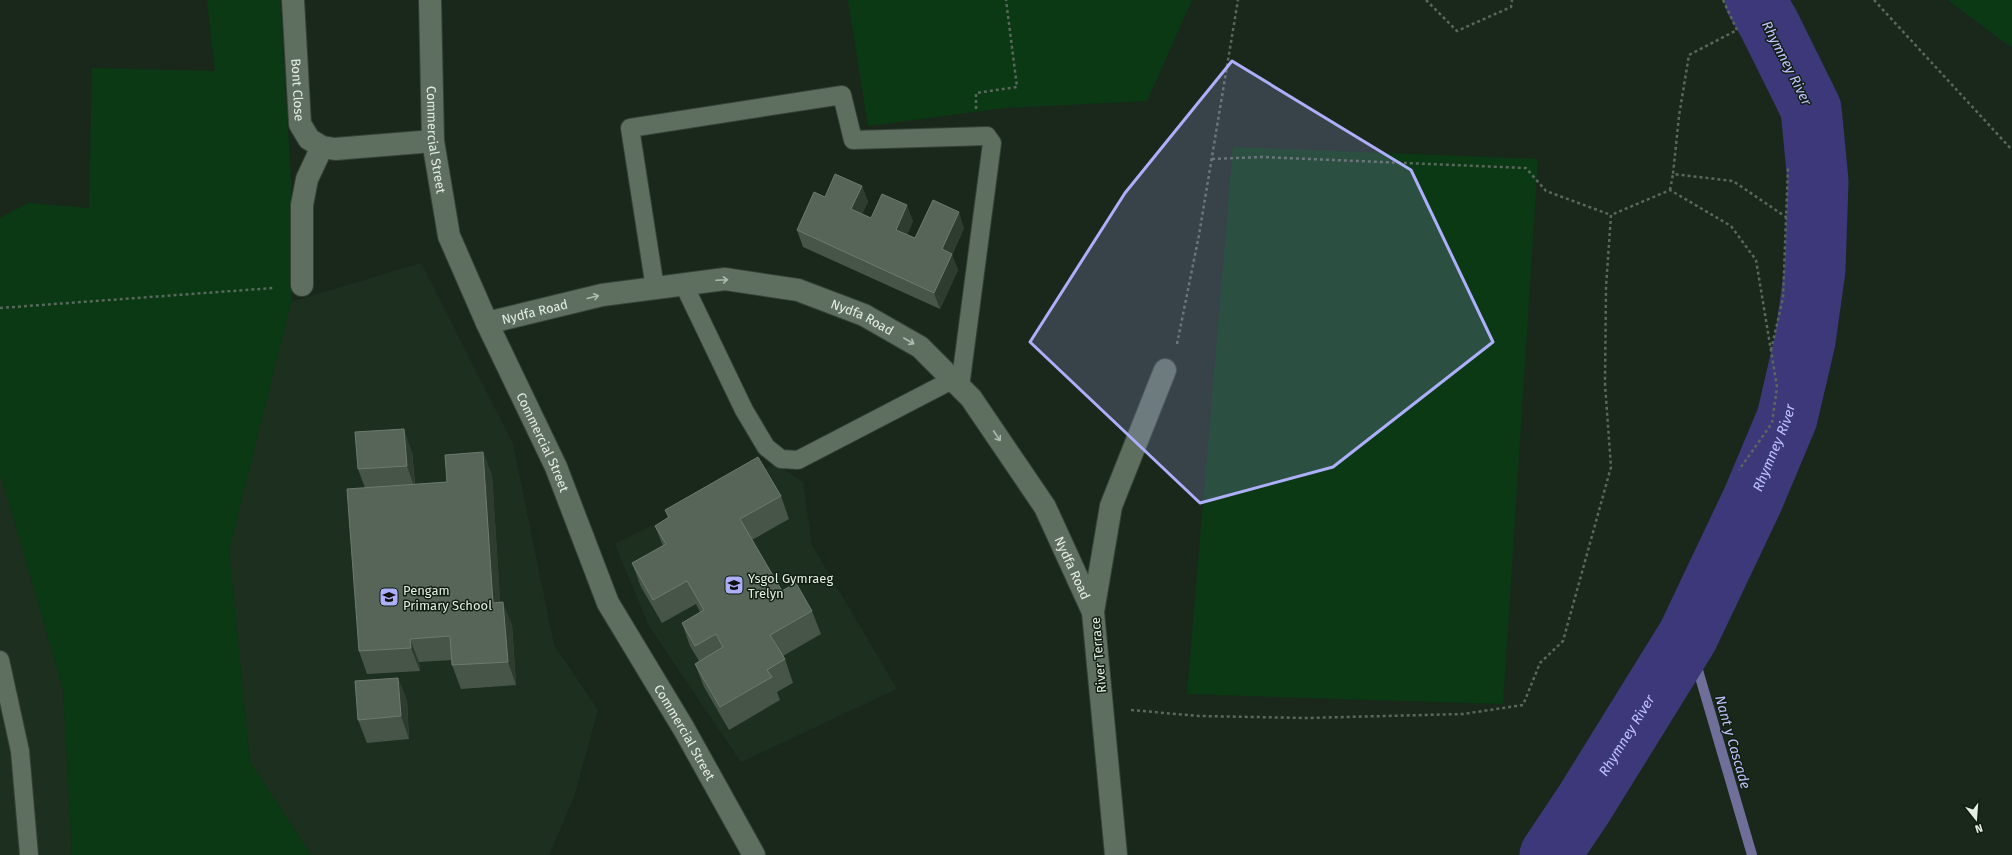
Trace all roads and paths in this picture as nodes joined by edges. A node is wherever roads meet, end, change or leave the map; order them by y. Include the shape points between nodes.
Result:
1 (293, 0) edge
2 (430, 0) edge
3 (1006, 0) edge
4 (1238, 0) edge
5 (1426, 0) edge
6 (1512, 0) edge
7 (1723, 0) edge
8 (1874, 0) edge
9 (977, 136) junction
10 (433, 141) junction
11 (322, 147) junction
12 (2012, 150) edge
13 (1212, 159) junction
14 (1788, 166) dead end
15 (1673, 174) junction
16 (1670, 190) junction
17 (1612, 215) junction
18 (1786, 217) junction
19 (684, 285) junction
20 (302, 286) joint
21 (655, 288) junction
22 (0, 308) edge
23 (487, 323) junction
24 (1771, 353) junction
25 (1165, 370) joint
26 (956, 383) junction
27 (1739, 470) dead end
28 (1093, 612) junction
29 (0, 660) edge
30 (1102, 708) junction
31 (29, 855) edge
32 (754, 855) edge
33 (1116, 855) edge

1 - 11 street, Bont Close via 300,124 309,139
2 - 10 street, Commercial Street
3 - 9 path via 1017,87 976,93
4 - 13 path
5 - 6 path via 1457,31 1511,7
7 - 15 path via 1737,30 1689,55
8 - 12 path
9 - 21 lane via 853,140 842,95 630,128
9 - 26 lane via 987,136 992,144
10 - 11 street via 335,149
10 - 23 street, Commercial Street via 450,236
11 - 20 street via 307,179 302,205
13 - 17 path via 1260,157 1526,168 1546,191
13 - 25 path via 1176,350
14 - 18 path
15 - 16 path
15 - 18 path via 1733,181
16 - 17 path
16 - 24 path via 1731,226 1756,260
17 - 30 path via 1606,287 1605,377 1611,467 1563,641 1540,663 1523,704 1463,714 1307,718 1199,716
18 - 24 path via 1783,298
19 - 21 street, Nydfa Road
19 -> 26 street, Nydfa Road via 725,280 798,290 864,316 920,347
19 - 26 lane via 744,410 766,447 781,459 798,460
20 - 22 path
23 -> 21 street, Nydfa Road via 602,295
23 - 32 street, Commercial Street via 556,467 608,603 684,729
24 - 27 path via 1777,387 1772,423
25 - 28 street, River Terrace via 1111,506
26 -> 28 street, Nydfa Road via 971,398 1045,507
28 - 30 street, River Terrace
29 - 31 lane via 20,751
30 - 33 street, River Terrace

